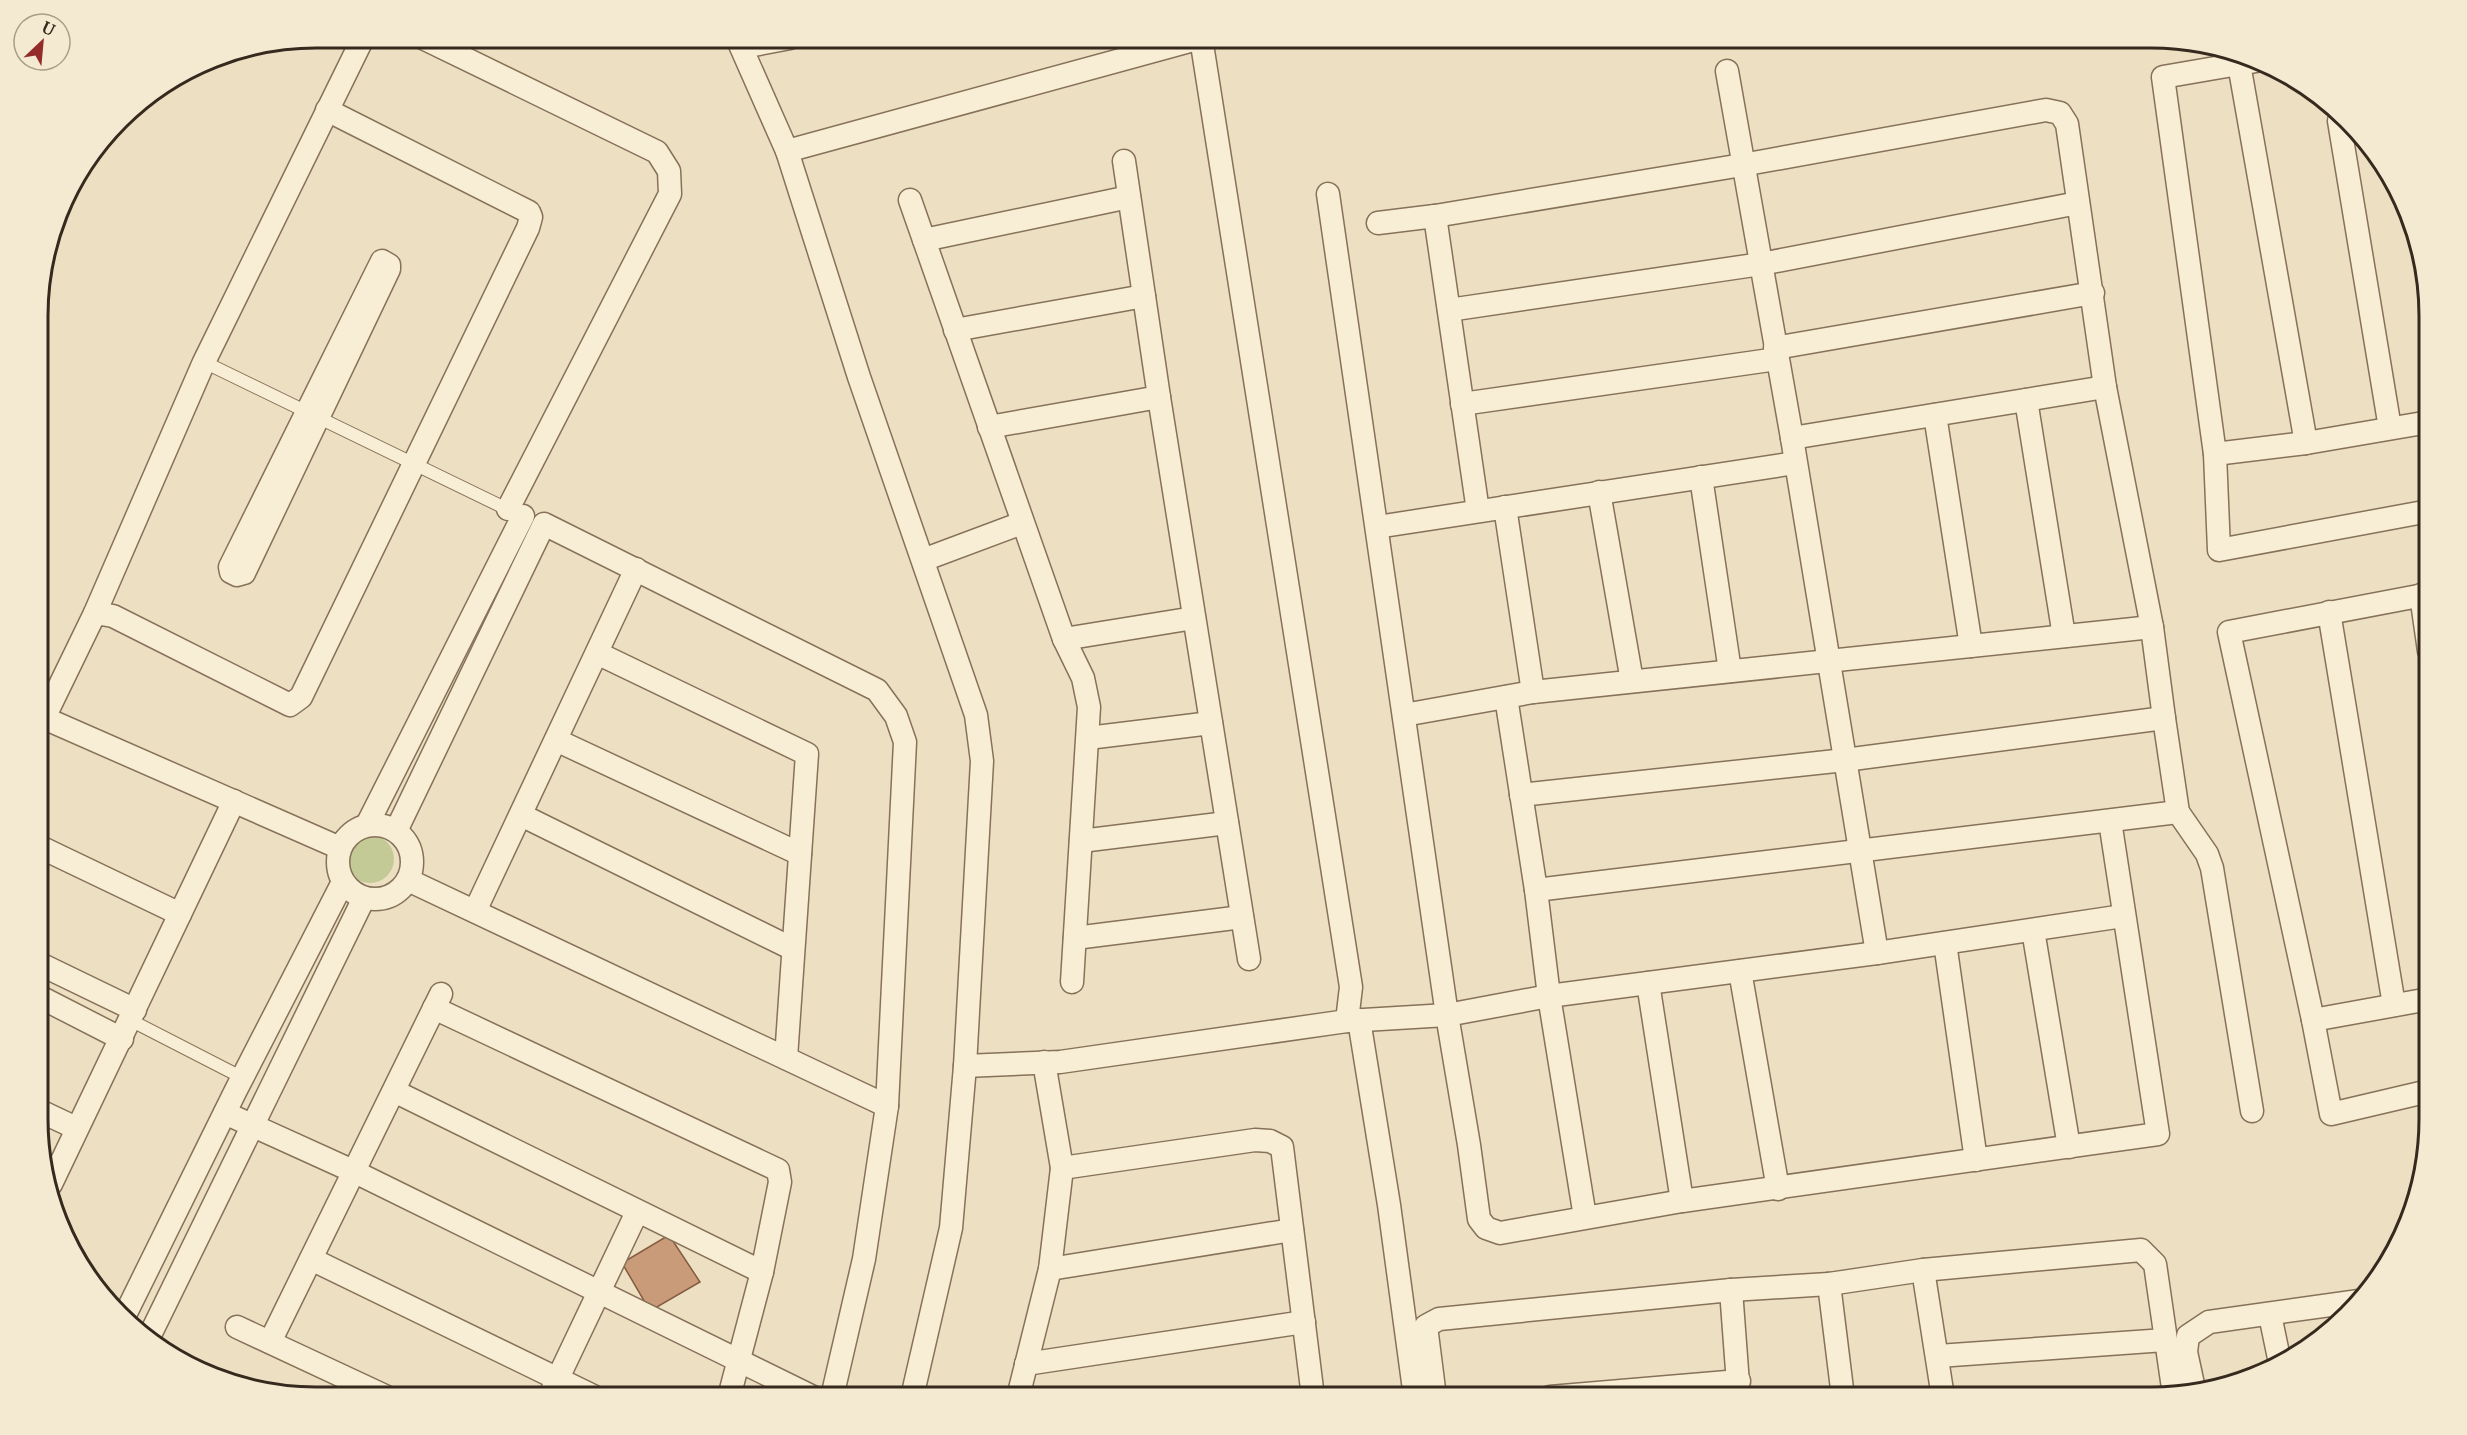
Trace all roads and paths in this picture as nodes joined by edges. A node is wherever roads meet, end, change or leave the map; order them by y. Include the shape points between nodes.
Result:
1 (358, 48) edge
2 (468, 48) edge
3 (743, 48) edge
4 (1164, 48) edge
5 (1203, 48) edge
6 (2240, 63) edge
7 (2249, 66) edge
8 (1727, 71) dead end
9 (327, 110) junction
10 (2340, 125) edge
11 (787, 151) junction
12 (1124, 161) dead end
13 (1742, 165) junction
14 (1328, 194) dead end
15 (1130, 197) junction
16 (910, 200) dead end
17 (2078, 203) junction
18 (1435, 216) junction
19 (1378, 223) dead end
20 (924, 240) junction
21 (1761, 264) junction
22 (2093, 293) junction
23 (1144, 296) junction
24 (1449, 310) junction
25 (955, 330) junction
26 (1776, 353) junction
27 (204, 362) junction
28 (2105, 387) junction
29 (1159, 397) junction
30 (2026, 400) junction
31 (1462, 404) junction
32 (313, 414) junction
33 (1935, 415) junction
34 (2419, 424) edge
35 (989, 427) junction
36 (2391, 428) junction
37 (1792, 438) junction
38 (2306, 443) junction
39 (2215, 454) junction
40 (412, 463) junction
41 (1795, 463) junction
42 (1701, 477) junction
43 (1599, 492) junction
44 (1505, 507) junction
45 (1478, 511) junction
46 (515, 513) junction
47 (2419, 513) edge
48 (1022, 523) junction
49 (544, 524) junction
50 (1377, 527) junction
51 (923, 560) junction
52 (636, 569) junction
53 (2419, 595) edge
54 (2329, 612) junction
55 (95, 613) junction
56 (1194, 618) junction
57 (2152, 627) junction
58 (2064, 636) junction
59 (1064, 639) junction
60 (1971, 646) junction
61 (597, 653) junction
62 (1828, 661) junction
63 (1730, 671) junction
64 (1632, 681) junction
65 (1533, 692) junction
66 (1506, 697) junction
67 (48, 711) edge
68 (1404, 715) junction
69 (2164, 718) junction
70 (1211, 723) junction
71 (48, 725) edge
72 (1088, 738) junction
73 (556, 740) junction
74 (1845, 760) junction
75 (1521, 795) junction
76 (234, 801) junction
77 (2178, 812) junction
78 (521, 815) junction
79 (2110, 821) junction
80 (1227, 823) junction
81 (367, 825) junction
82 (396, 831) junction
83 (1081, 841) junction
84 (340, 848) junction
85 (48, 851) edge
86 (1860, 851) junction
87 (800, 854) junction
88 (408, 880) junction
89 (343, 882) junction
90 (1536, 890) junction
91 (364, 898) junction
92 (475, 911) junction
93 (180, 914) junction
94 (2123, 916) junction
95 (1242, 917) junction
96 (2033, 930) junction
97 (1075, 938) junction
98 (1945, 943) junction
99 (793, 949) junction
100 (1877, 953) junction
101 (1249, 959) dead end
102 (48, 969) edge
103 (1740, 971) junction
104 (1072, 982) dead end
105 (1648, 983) junction
106 (1549, 996) junction
107 (48, 999) edge
108 (2419, 1001) edge
109 (2394, 1005) junction
110 (1447, 1015) junction
111 (2313, 1020) junction
112 (1353, 1021) junction
113 (129, 1023) junction
114 (786, 1058) junction
115 (1044, 1062) junction
116 (965, 1066) junction
117 (243, 1078) junction
118 (394, 1091) junction
119 (2419, 1093) edge
120 (887, 1106) junction
121 (2252, 1111) dead end
122 (225, 1113) junction
123 (48, 1115) edge
124 (252, 1126) junction
125 (76, 1128) junction
126 (2068, 1147) junction
127 (1976, 1160) junction
128 (1062, 1168) junction
129 (355, 1172) junction
130 (54, 1177) edge
131 (1778, 1189) junction
132 (1682, 1201) junction
133 (638, 1212) junction
134 (1584, 1217) junction
135 (1292, 1230) junction
136 (311, 1259) junction
137 (1050, 1269) junction
138 (1923, 1270) junction
139 (762, 1272) junction
140 (1829, 1284) junction
141 (1731, 1290) junction
142 (599, 1292) junction
143 (2347, 1303) edge
144 (127, 1310) edge
145 (2270, 1315) junction
146 (1304, 1322) junction
147 (237, 1327) dead end
148 (152, 1331) edge
149 (2166, 1340) junction
150 (270, 1342) junction
151 (2278, 1355) edge
152 (1938, 1356) junction
153 (737, 1362) junction
154 (1026, 1364) junction
155 (2193, 1384) edge
156 (2173, 1386) edge
157 (366, 1387) edge
158 (552, 1387) edge
159 (554, 1387) edge
160 (731, 1387) edge
161 (791, 1387) edge
162 (834, 1387) edge
163 (914, 1387) edge
164 (1020, 1387) edge
165 (1312, 1387) edge
166 (1414, 1387) edge
167 (1434, 1387) edge
168 (1739, 1387) edge
169 (1842, 1387) edge
170 (1941, 1387) edge

1 - 9 street
2 - 46 street via 657,152 669,171 670,194
3 - 11 street
4 - 11 street
5 - 112 street via 1351,987
6 - 39 street via 2163,76
7 - 38 street
8 - 13 street
9 - 27 street
9 - 40 street via 529,212 531,217
10 - 36 street
11 - 51 street
12 - 15 street
13 - 17 street via 2046,110 2060,113 2067,124
13 - 18 street
13 - 21 street
14 - 50 street
15 - 20 street
15 - 23 street
16 - 20 street
17 - 21 street
17 - 22 street
18 - 19 street
18 - 24 street
20 - 25 street
21 - 24 street
21 - 26 street
22 - 26 street
22 - 28 street
23 - 25 street
23 - 29 street
24 - 31 street
25 - 35 street
26 - 31 street
26 - 37 street
27 - 32 lane
27 - 55 street
28 - 30 street
28 - 57 street
29 - 35 street
29 - 56 street
30 - 33 street
30 - 58 street
31 - 45 street
32 - 32 street via 379,264 385,261 389,269
32 - 32 street via 244,573 234,574 230,567
32 - 40 lane
33 - 37 street
33 - 60 street
34 - 36 street
35 - 48 street
36 - 38 street
37 - 41 street
38 - 39 street
39 - 47 street via 2219,550
40 - 46 lane
40 - 55 street via 296,703 290,705 113,616
41 - 42 street
41 - 62 street
42 - 43 street
42 - 63 street
43 - 44 street
43 - 64 street
44 - 45 street
44 - 65 street
45 - 50 street
46 - 49 lane
46 - 81 street
48 - 51 street
48 - 59 street
49 - 52 street
49 - 82 street
50 - 68 street
51 - 116 street via 976,715 982,761
52 - 61 street
52 - 120 street via 878,690 896,716 905,742
53 - 54 street
54 - 109 street
54 - 111 street via 2229,632
55 - 67 street
56 - 59 street
56 - 70 street
57 - 58 street
57 - 69 street
58 - 60 street
59 - 72 street via 1083,678 1089,707
60 - 62 street
61 - 73 street
61 - 87 street via 807,754
62 - 63 street
62 - 74 street
63 - 64 street
64 - 65 street
65 - 66 street
66 - 68 street
66 - 75 street
68 - 110 street
69 - 74 street
69 - 77 street
70 - 72 street
70 - 80 street
71 - 76 street
72 - 83 street
73 - 78 street
73 - 87 street
74 - 75 street
74 - 86 street
75 - 90 street
76 - 84 street
76 - 93 street
77 - 79 street
77 - 121 street via 2212,868
78 - 92 street
78 - 99 street
79 - 86 street
79 - 94 street
80 - 83 street
80 - 95 street
81 - 82 street via 379,824
81 - 84 street via 346,837
82 - 88 street via 412,855
83 - 97 street
84 - 89 street via 338,872
85 - 93 street
86 - 90 street
86 - 100 street
87 - 99 street
88 - 91 street via 389,897
88 - 92 street
89 - 91 street
89 - 117 street
90 - 106 street
91 - 124 street
92 - 114 street
93 - 113 street
94 - 96 street
94 - 126 street via 2158,1134
95 - 97 street
95 - 101 street
96 - 98 street
96 - 126 street
97 - 104 street
98 - 100 street
98 - 127 street
99 - 114 street
100 - 103 street
102 - 113 street
103 - 105 street
103 - 131 street
105 - 106 street
105 - 132 street
106 - 110 street
106 - 134 street
107 - 113 street
108 - 109 street
109 - 111 street
110 - 112 street
110 - 134 street via 1479,1219 1486,1228 1500,1233
111 - 119 street via 2331,1114
112 - 115 street
112 - 166 street via 1389,1205
113 - 117 lane
113 - 125 street
114 - 120 street
115 - 116 street
115 - 128 street
116 - 163 street via 951,1228
117 - 122 street
118 - 129 street
118 - 133 street
118 - 139 street via 438,1001 778,1170 780,1182
120 - 162 street via 864,1258
122 - 124 street
122 - 144 street
123 - 125 street
124 - 129 street
124 - 148 street
125 - 130 street
126 - 127 street
127 - 131 street
128 - 135 street via 1270,1141 1282,1147
128 - 137 street
129 - 136 street
129 - 142 street
131 - 132 street
132 - 134 street
133 - 139 street
133 - 142 street
135 - 137 street
135 - 146 street
136 - 150 street
136 - 158 street
137 - 154 street
138 - 140 street
138 - 149 street via 2141,1250 2155,1264
138 - 152 street
139 - 153 street
140 - 141 street
140 - 169 street
141 - 167 street via 1439,1319 1426,1326
141 - 168 street
142 - 153 street
142 - 159 street
143 - 145 street
145 - 151 street
145 - 155 street via 2209,1322 2188,1336 2186,1352
146 - 154 street
146 - 165 street
147 - 150 street
149 - 152 street
149 - 156 street
150 - 157 street
152 - 170 street
153 - 160 street
153 - 161 street
154 - 164 street

